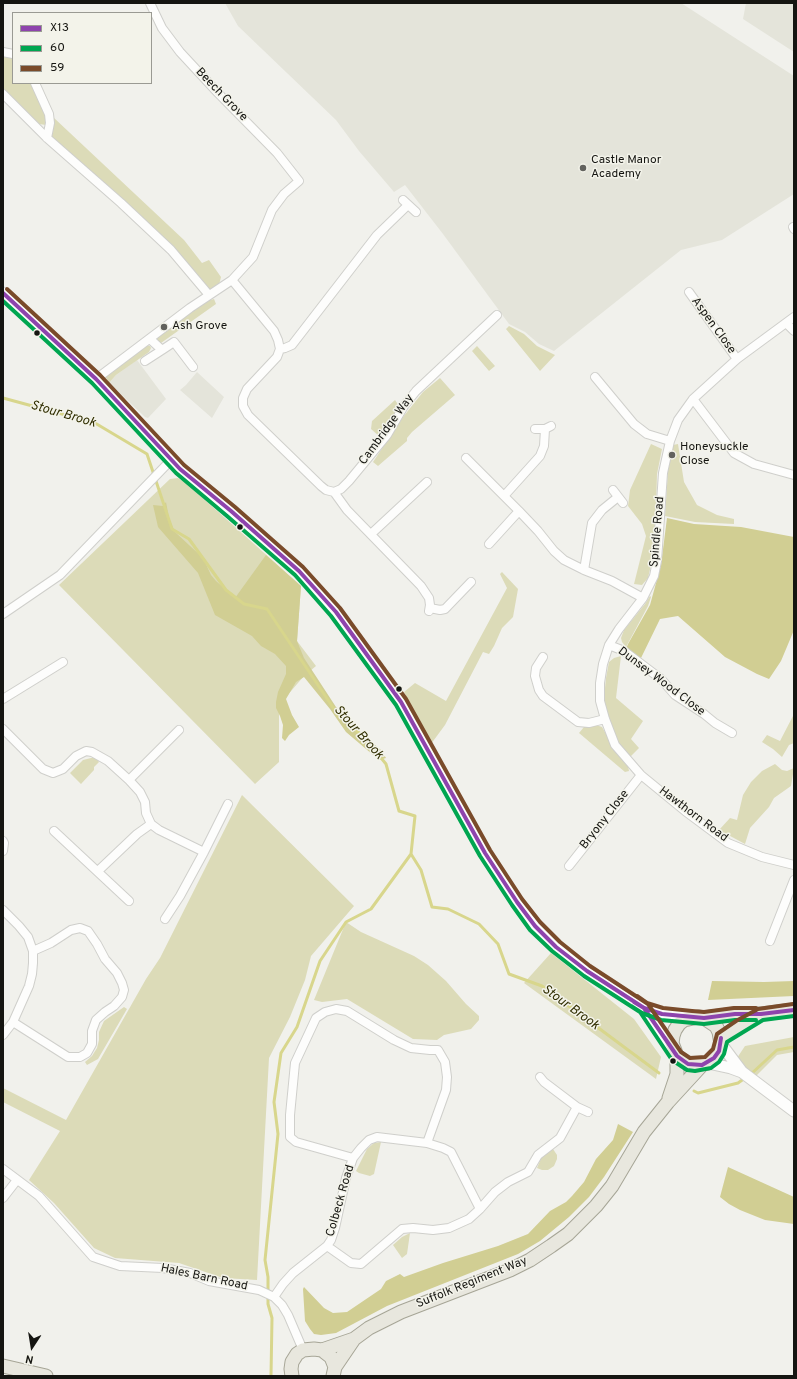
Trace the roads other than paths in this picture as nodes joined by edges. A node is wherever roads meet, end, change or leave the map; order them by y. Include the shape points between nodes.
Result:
1 (150, 3) edge
2 (35, 84) edge
3 (3, 94) edge
4 (47, 138) junction
5 (416, 212) dead end
6 (232, 280) junction
7 (689, 292) dead end
8 (3, 293) edge
9 (209, 295) junction
10 (496, 316) dead end
11 (794, 318) edge
12 (787, 324) junction
13 (794, 331) edge
14 (150, 338) junction
15 (280, 349) junction
16 (162, 350) junction
17 (737, 359) junction
18 (145, 361) dead end
19 (193, 367) dead end
20 (595, 377) dead end
21 (96, 379) junction
22 (692, 399) junction
23 (536, 429) dead end
24 (670, 441) junction
25 (466, 458) dead end
26 (172, 459) junction
27 (794, 475) edge
28 (427, 482) dead end
29 (334, 492) junction
30 (504, 496) junction
31 (618, 497) dead end
32 (519, 511) junction
33 (370, 534) junction
34 (489, 544) dead end
35 (584, 570) junction
36 (471, 582) dead end
37 (643, 598) junction
38 (3, 614) edge
39 (609, 645) junction
40 (543, 657) dead end
41 (63, 662) dead end
42 (3, 698) edge
43 (605, 719) junction
44 (3, 729) edge
45 (179, 730) dead end
46 (732, 733) dead end
47 (641, 775) junction
48 (129, 780) junction
49 (228, 804) dead end
50 (151, 824) junction
51 (54, 831) dead end
52 (3, 841) edge
53 (3, 851) edge
54 (204, 852) junction
55 (569, 866) dead end
56 (794, 866) edge
57 (98, 871) junction
58 (794, 880) edge
59 (129, 900) dead end
60 (3, 910) edge
61 (165, 919) dead end
62 (770, 941) dead end
63 (33, 951) junction
64 (644, 1008) junction
65 (794, 1010) edge
66 (761, 1014) junction
67 (691, 1017) junction
68 (704, 1018) junction
69 (13, 1022) junction
70 (3, 1035) edge
71 (721, 1041) junction
72 (676, 1053) junction
73 (705, 1064) junction
74 (746, 1076) junction
75 (540, 1077) dead end
76 (668, 1102) junction
77 (577, 1107) junction
78 (794, 1111) edge
79 (588, 1112) dead end
80 (427, 1143) junction
81 (354, 1158) junction
82 (3, 1169) edge
83 (17, 1180) junction
84 (3, 1198) edge
85 (480, 1209) junction
86 (327, 1246) junction
87 (273, 1297) junction
88 (354, 1338) junction
89 (303, 1350) junction
90 (322, 1350) junction
91 (3, 1366) edge
92 (334, 1371) edge
93 (288, 1374) edge
94 (46, 1376) edge

1 - 6 street, Beech Grove via 162,28 180,52 277,153 299,180 272,210 253,257
2 - 4 street via 49,114
3 - 4 street
4 - 9 street via 171,250
5 - 15 street via 405,203 292,345
6 - 9 street
6 - 15 street via 274,331
7 - 17 street, Aspen Close
8 - 21 street
9 - 14 street
10 - 29 street, Cambridge Way via 416,391 387,435 349,481
11 - 12 street, Spindle Road
12 - 13 street
12 - 17 street, Spindle Road
14 - 16 street
14 - 21 street
15 - 29 street via 277,357 246,389 243,406 248,415 321,486
16 - 18 street
16 - 19 street via 174,342
17 - 22 street, Spindle Road
20 - 24 street via 634,424 647,434
21 - 26 street
22 - 24 street, Spindle Road via 678,420
22 - 27 street via 734,452 754,464
23 - 30 street via 548,428 540,456
24 - 37 street, Spindle Road via 663,473 657,561 654,576
25 - 30 street
26 - 38 street via 60,576
26 - 64 street via 180,469 299,571 336,612 401,702 485,853 516,902 535,926 556,947 587,971
28 - 33 street
29 - 33 street
30 - 32 street
31 - 35 street via 602,510 592,523
32 - 34 street
32 - 35 street via 554,551 564,560
33 - 36 street via 421,586 429,598 429,609 445,609
35 - 37 street via 612,581
37 - 39 street, Spindle Road
39 - 43 street, Spindle Road via 600,683 600,701
39 - 46 street, Dunsey Wood Close via 624,651 661,680 675,695
40 - 43 street via 536,668 535,676 543,696 578,722 589,723
41 - 42 street
43 - 47 street, Spindle Road via 615,745
44 - 48 street via 43,769 53,773 63,769 76,756 86,751 108,761
45 - 48 street
47 - 55 street, Bryony Close
47 - 56 street, Hawthorn Road via 728,842 762,857
48 - 50 street via 140,792
49 - 54 street
50 - 54 street
50 - 57 street
51 - 57 street
52 - 53 street
54 - 61 street
57 - 59 street
58 - 62 street
60 - 63 street via 28,937
63 - 69 street via 29,986
63 - 69 street via 71,930 80,928 88,931 117,973 124,990 122,997 114,1006 96,1020 92,1031 92,1044 87,1053 80,1057 68,1057
64 - 67 street via 662,1014
64 - 72 street
65 - 66 main road
66 - 68 main road
66 - 71 main road via 739,1026
67 - 68 main road
67 - 72 main road via 679,1024 675,1030 673,1036
68 - 71 main road via 716,1026
69 - 70 street
71 - 73 main road via 719,1052
71 - 74 street
72 - 73 main road via 688,1064
72 - 76 main road via 677,1074
73 - 74 street via 731,1068
73 - 76 main road, Suffolk Regiment Way
74 - 78 street
75 - 77 street
76 - 88 main road, Suffolk Regiment Way via 644,1132 612,1186 568,1234 530,1260 510,1270 401,1312
77 - 79 street
77 - 85 street via 560,1138 538,1155 528,1172 495,1192
80 - 81 street, Colbeck Road via 377,1137 369,1140
80 - 81 street via 446,1090 445,1062 438,1050 410,1048 347,1011 336,1009 316,1018 295,1063 290,1137 296,1142
80 - 85 street, Colbeck Road via 451,1152
81 - 86 street, Colbeck Road via 346,1178 335,1228
82 - 83 street, Hales Barn Road
83 - 84 street
83 - 87 street, Hales Barn Road via 39,1196 93,1257 120,1266 163,1268 190,1273 209,1281 259,1290
85 - 86 street via 469,1219 449,1228 402,1229 361,1264 351,1263
86 - 87 street, Colbeck Road via 293,1273
87 - 89 street via 288,1315
88 - 90 main road, Suffolk Regiment Way
88 - 92 main road, Suffolk Regiment Way
89 - 90 main road
89 - 93 main road via 292,1362
90 - 92 main road via 331,1357
91 - 94 main road

